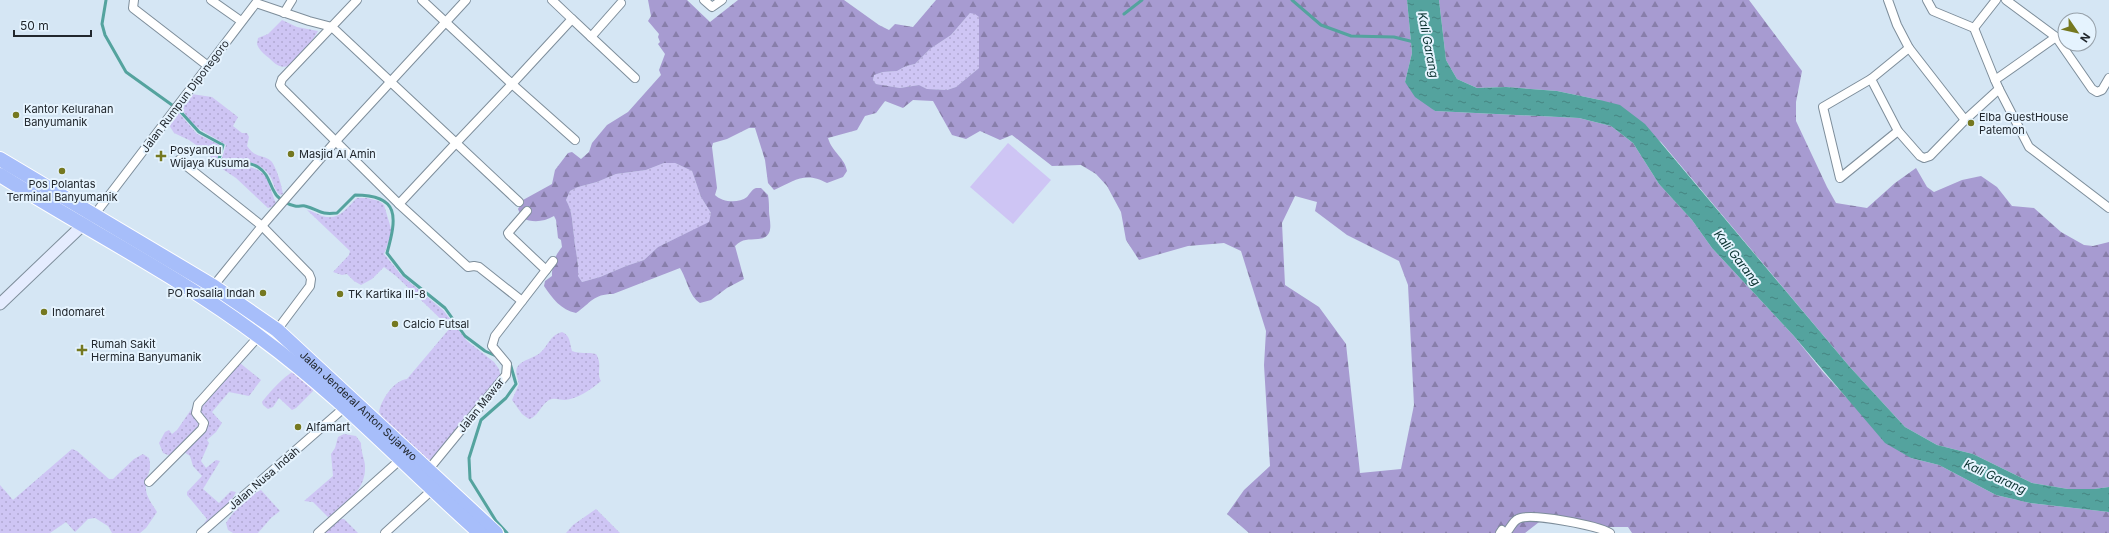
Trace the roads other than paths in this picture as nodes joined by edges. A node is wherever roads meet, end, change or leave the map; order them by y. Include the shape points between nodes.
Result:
1 (134, 0) edge
2 (211, 0) edge
3 (292, 0) edge
4 (357, 0) edge
5 (422, 0) edge
6 (466, 0) edge
7 (552, 0) edge
8 (704, 0) edge
9 (722, 0) edge
10 (1928, 0) edge
11 (1996, 0) edge
12 (2006, 0) edge
13 (1892, 1) edge
14 (622, 3) dead end
15 (284, 13) junction
16 (572, 19) junction
17 (241, 21) junction
18 (445, 23) junction
19 (332, 27) junction
20 (1974, 28) junction
21 (591, 37) junction
22 (2056, 37) junction
23 (1909, 48) junction
24 (208, 66) junction
25 (635, 78) dead end
26 (2109, 78) edge
27 (1871, 79) junction
28 (1996, 80) junction
29 (390, 81) junction
30 (512, 84) junction
31 (1999, 89) junction
32 (1965, 120) junction
33 (1898, 131) junction
34 (575, 140) dead end
35 (335, 142) junction
36 (456, 143) junction
37 (0, 159) edge
38 (179, 160) dead end
39 (0, 175) edge
40 (519, 202) dead end
41 (399, 204) junction
42 (2109, 208) edge
43 (527, 211) dead end
44 (95, 214) junction
45 (86, 226) junction
46 (262, 226) junction
47 (553, 261) dead end
48 (546, 270) junction
49 (213, 286) junction
50 (204, 297) junction
51 (522, 301) junction
52 (0, 304) edge
53 (277, 330) junction
54 (259, 336) junction
55 (345, 407) junction
56 (401, 459) junction
57 (429, 469) junction
58 (149, 482) dead end
59 (432, 490) junction
60 (1503, 532) edge
61 (201, 533) edge
62 (318, 533) edge
63 (385, 533) edge
64 (480, 533) edge
65 (496, 533) edge
66 (1610, 533) edge

1 - 24 street via 133,8
2 - 17 street
3 - 15 street
4 - 19 street
5 - 18 street
6 - 18 street
7 - 16 street
8 - 9 street via 712,7
10 - 20 street via 1933,11
11 - 20 street
12 - 22 street
13 - 23 street via 1897,25
14 - 21 street
15 - 17 street, Jalan Rumpun Diponegoro via 256,2
15 - 19 street, Jalan Rumpun Diponegoro
16 - 21 street
16 - 30 street
17 - 24 street, Jalan Rumpun Diponegoro
18 - 29 street
18 - 30 street
19 - 29 street
19 - 35 street via 282,79 280,85
20 - 28 street
21 - 25 street
22 - 26 street via 2092,90 2102,90
22 - 28 street
23 - 27 street
23 - 32 street
24 - 44 street, Jalan Rumpun Diponegoro
27 - 33 street
27 - 33 street via 1823,107 1840,178
28 - 31 street
29 - 35 street
29 - 36 street
30 - 34 street
30 - 36 street
31 - 32 street
31 - 42 street via 2029,147
32 - 33 street via 1930,156 1924,158
35 - 41 street
35 - 46 street
36 - 40 street
36 - 41 street
37 - 44 highway, Jalan Jenderal Anton Sujarwo
38 - 46 street
39 - 45 highway, Jalan Jenderal Anton Sujarwo
41 - 51 street via 468,267 479,267
43 - 48 street via 508,233
44 - 45 main road
44 - 49 highway, Jalan Jenderal Anton Sujarwo
45 - 50 highway, Jalan Jenderal Anton Sujarwo
45 - 52 main road
46 - 49 street
46 - 53 street via 312,279 310,286
47 - 48 street, Jalan Mawar
48 - 51 street, Jalan Mawar
49 - 50 street
49 - 53 highway, Jalan Jenderal Anton Sujarwo
50 - 54 highway, Jalan Jenderal Anton Sujarwo
51 - 57 street, Jalan Mawar via 495,336 492,346 507,364 506,375
53 - 57 highway, Jalan Jenderal Anton Sujarwo
54 - 55 highway, Jalan Jenderal Anton Sujarwo
54 - 58 street via 198,404 196,412 204,423 202,429
55 - 56 highway, Jalan Jenderal Anton Sujarwo
55 - 61 street, Jalan Nusa Indah
56 - 59 highway, Jalan Jenderal Anton Sujarwo
56 - 62 street
57 - 65 highway, Jalan Jenderal Anton Sujarwo
59 - 63 street
59 - 64 highway, Jalan Jenderal Anton Sujarwo
60 - 66 street via 1522,518 1571,522 1594,526

